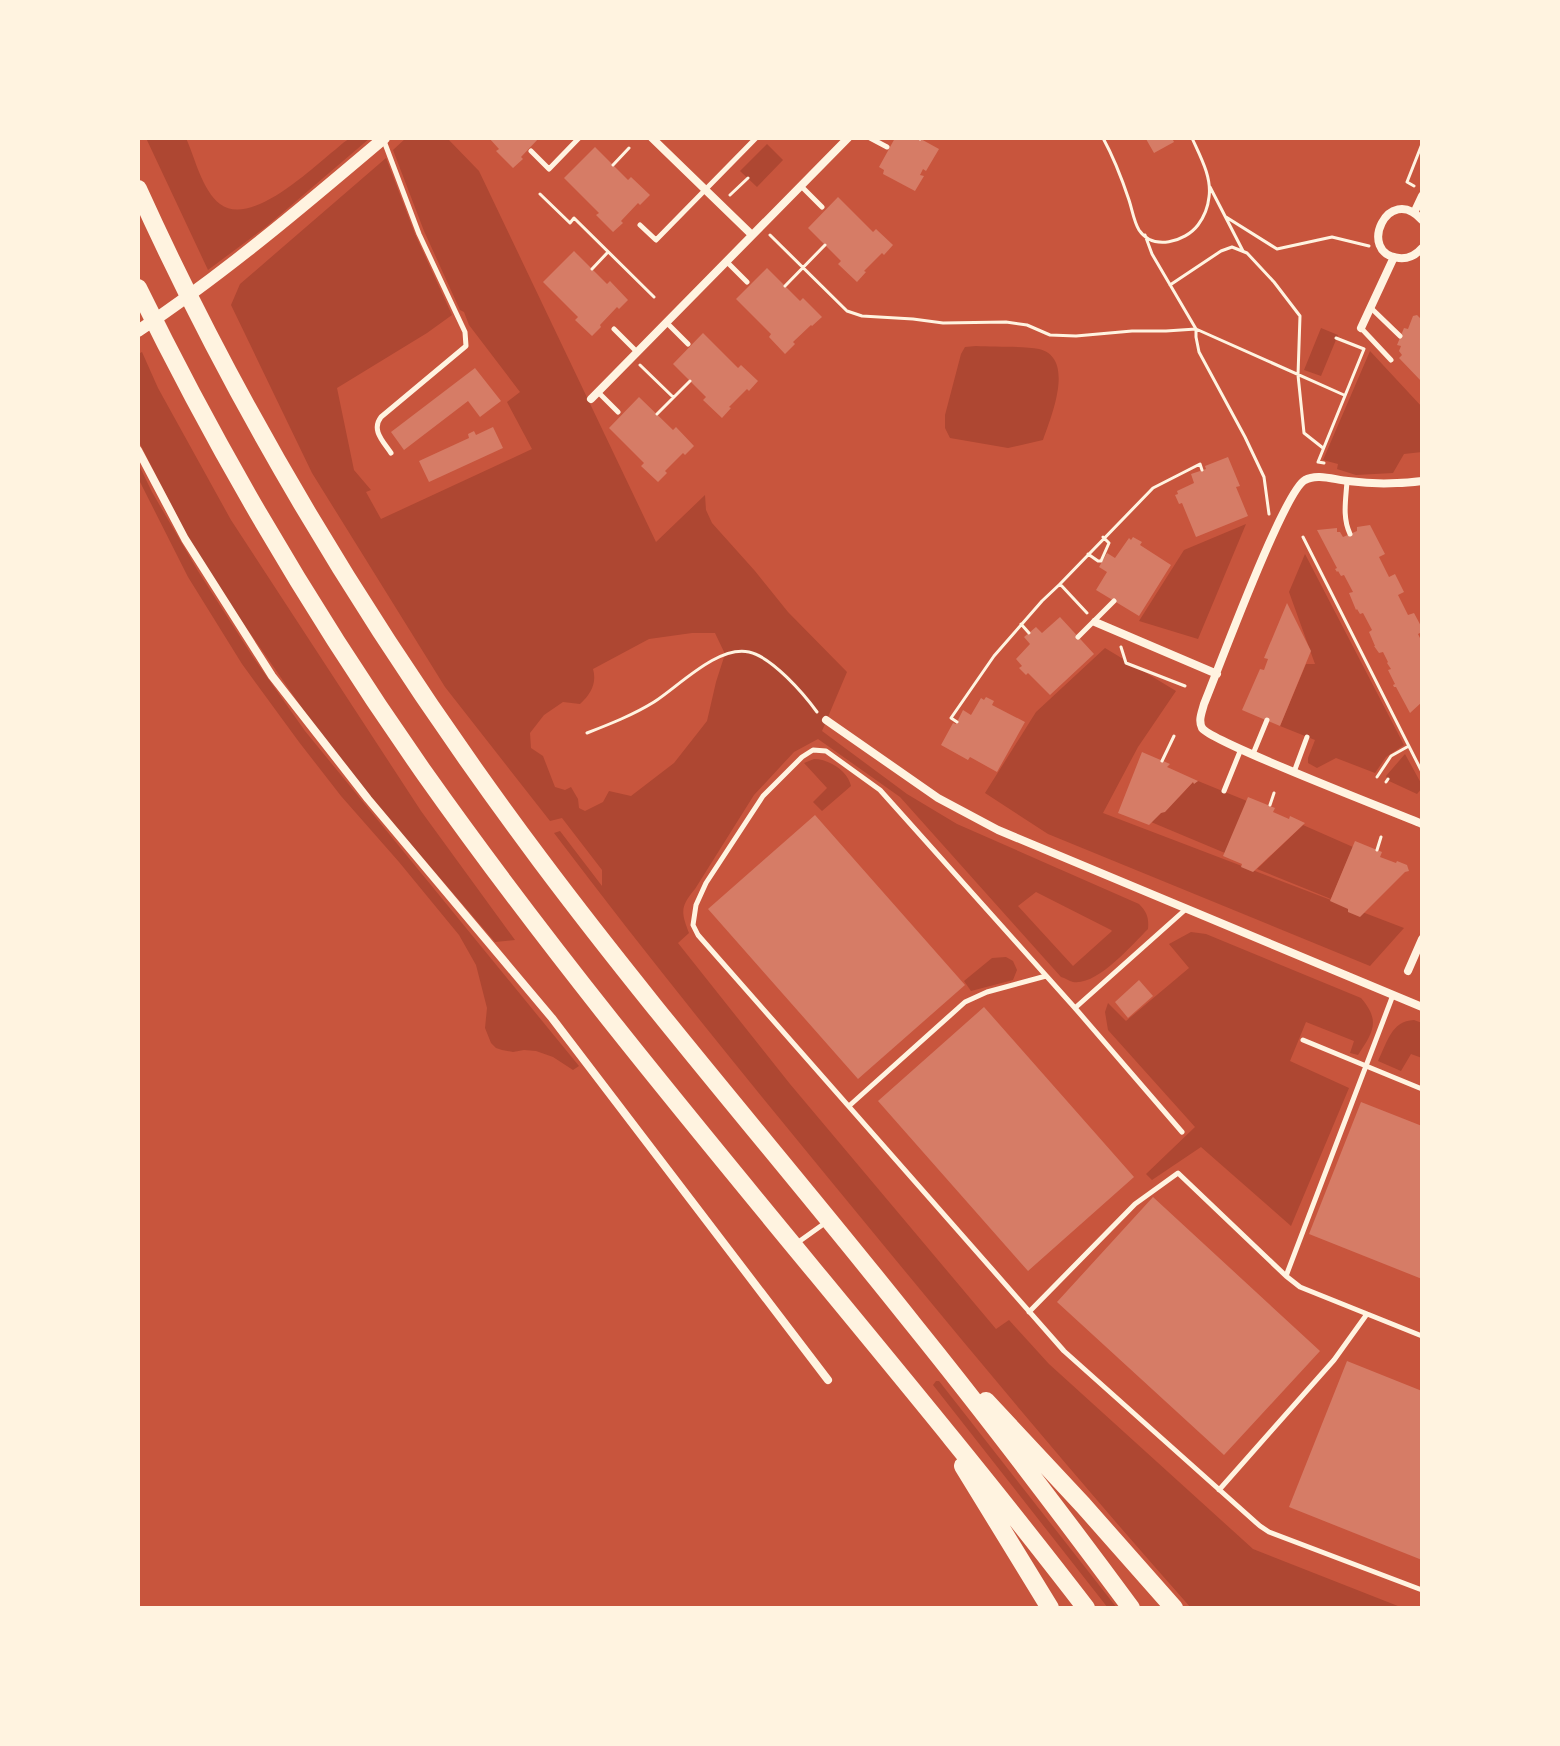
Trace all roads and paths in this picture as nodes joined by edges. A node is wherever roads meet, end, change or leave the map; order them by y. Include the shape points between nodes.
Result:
1 (579, 138) edge
2 (652, 138) edge
3 (756, 138) edge
4 (848, 138) edge
5 (870, 138) edge
6 (1103, 138) edge
7 (1192, 138) edge
8 (383, 139) edge
9 (1422, 144) edge
10 (887, 147) dead end
11 (629, 148) dead end
12 (531, 151) dead end
13 (613, 165) dead end
14 (748, 178) dead end
15 (1209, 184) junction
16 (801, 186) junction
17 (138, 189) edge
18 (706, 189) junction
19 (1422, 193) edge
20 (540, 194) dead end
21 (730, 195) dead end
22 (822, 207) dead end
23 (1414, 213) junction
24 (1226, 217) junction
25 (1422, 220) edge
26 (640, 225) dead end
27 (752, 235) junction
28 (1145, 235) junction
29 (772, 237) dead end
30 (825, 245) dead end
31 (1384, 250) junction
32 (1243, 251) junction
33 (608, 252) junction
34 (1420, 253) edge
35 (1394, 257) junction
36 (727, 262) junction
37 (803, 267) junction
38 (592, 269) dead end
39 (747, 282) dead end
40 (1170, 285) junction
41 (785, 286) dead end
42 (138, 288) edge
43 (654, 297) dead end
44 (1371, 307) junction
45 (667, 323) junction
46 (1361, 328) joint
47 (614, 329) dead end
48 (1196, 329) junction
49 (138, 331) edge
50 (1400, 336) dead end
51 (1336, 338) dead end
52 (688, 344) dead end
53 (638, 353) junction
54 (1391, 360) dead end
55 (640, 365) dead end
56 (1298, 375) junction
57 (690, 381) dead end
58 (598, 392) junction
59 (1344, 395) junction
60 (673, 397) junction
61 (591, 399) dead end
62 (618, 412) dead end
63 (657, 414) dead end
64 (1323, 448) junction
65 (138, 450) edge
66 (391, 453) dead end
67 (1326, 464) dead end
68 (1202, 470) dead end
69 (1347, 481) junction
70 (1422, 481) edge
71 (1270, 522) dead end
72 (1350, 534) dead end
73 (1103, 537) junction
74 (1303, 537) dead end
75 (1088, 554) junction
76 (1060, 584) junction
77 (1114, 601) dead end
78 (1095, 622) junction
79 (1021, 624) junction
80 (1114, 630) junction
81 (1029, 633) dead end
82 (1078, 637) dead end
83 (1217, 674) junction
84 (1185, 686) dead end
85 (826, 720) joint
86 (1267, 720) dead end
87 (957, 722) dead end
88 (587, 733) dead end
89 (1174, 736) dead end
90 (1307, 737) dead end
91 (1408, 746) junction
92 (1241, 749) junction
93 (1253, 754) junction
94 (1162, 761) dead end
95 (1294, 772) junction
96 (1422, 772) edge
97 (1377, 777) dead end
98 (1224, 791) dead end
99 (1274, 793) dead end
100 (1270, 805) dead end
101 (1422, 824) edge
102 (1381, 837) dead end
103 (1377, 850) dead end
104 (1187, 908) junction
105 (1422, 939) edge
106 (1408, 971) dead end
107 (1046, 976) junction
108 (1393, 995) junction
109 (1422, 1007) edge
110 (1075, 1008) junction
111 (1303, 1040) dead end
112 (1367, 1066) junction
113 (1422, 1089) edge
114 (849, 1106) junction
115 (1182, 1132) dead end
116 (828, 1220) junction
117 (794, 1246) junction
118 (1286, 1276) junction
119 (1029, 1312) junction
120 (1367, 1314) junction
121 (916, 1327) junction
122 (1422, 1336) edge
123 (828, 1380) dead end
124 (930, 1412) junction
125 (1219, 1490) junction
126 (1422, 1590) edge
127 (1050, 1608) edge
128 (1086, 1608) edge
129 (1131, 1608) edge
130 (1174, 1608) edge

1 - 12 lane via 549,169
2 - 18 street
3 - 18 lane
4 - 16 street
5 - 10 lane
6 - 28 path
7 - 15 path
8 - 49 street via 250,249
8 - 66 lane via 467,343 377,422 378,434
9 - 19 path via 1407,182
11 - 13 path
14 - 21 path
15 - 24 path
15 - 28 path via 1205,212 1186,236 1155,242
16 - 22 lane
16 - 27 street
17 - 116 highway via 275,458 384,637 540,860
18 - 26 lane via 656,240
18 - 27 street
19 - 23 street
20 - 33 path
23 - 25 street
23 - 31 street via 1393,211 1382,221 1378,235
24 - 31 path via 1277,249 1332,237
24 - 32 path
27 - 36 street
28 - 40 path
29 - 37 path
30 - 37 path
31 - 35 street
32 - 40 path via 1221,251
32 - 56 path via 1300,316
33 - 38 path
33 - 43 path
34 - 35 street
35 - 44 street
36 - 39 lane
36 - 45 street
37 - 41 path
37 - 48 path via 847,311 862,316 1006,322 1050,335
40 - 48 path
42 - 117 highway via 239,480 349,662 564,960
44 - 46 street
44 - 50 lane
45 - 52 lane
45 - 53 street
46 - 54 lane
47 - 53 lane
48 - 56 path
48 - 71 path via 1199,352 1264,477
51 - 59 path via 1366,348
53 - 58 street
55 - 60 path
56 - 59 path
56 - 64 path via 1304,433
57 - 60 path
58 - 61 street
58 - 62 lane
59 - 64 path
60 - 63 path
64 - 67 path via 1318,462
65 - 123 street via 185,539 272,676 552,1018
68 - 73 path via 1200,464 1153,488
69 - 70 street
69 - 72 lane via 1345,523
69 - 83 street via 1306,479 1292,494
73 - 75 path
73 - 75 path via 1109,543 1102,561
74 - 91 path
75 - 76 path
76 - 78 path
76 - 79 path
77 - 78 lane
78 - 80 street
78 - 82 lane
79 - 81 path
79 - 87 path via 951,718
80 - 83 street
80 - 84 path via 1126,663
83 - 92 street via 1201,725
85 - 88 path via 772,665 741,651 725,654 627,717
85 - 104 street via 967,815
86 - 93 lane
89 - 94 path
90 - 95 lane
91 - 96 path
91 - 97 path via 1391,756
92 - 93 street
92 - 98 lane
93 - 95 street
95 - 101 street
99 - 100 path
102 - 103 path
104 - 108 street
104 - 110 lane
105 - 106 street
107 - 110 lane
107 - 114 lane via 965,1002
107 - 114 lane via 880,790 826,751 813,750 802,757 763,796 706,883 693,925
108 - 109 street
108 - 112 lane
110 - 115 lane
111 - 112 lane
112 - 113 lane
112 - 118 lane
114 - 119 lane
116 - 117 lane
116 - 121 highway
117 - 124 highway
118 - 119 lane via 1178,1173 1135,1204
118 - 120 lane via 1300,1287
119 - 125 lane via 1064,1351
120 - 122 lane
120 - 125 lane via 1334,1360
121 - 129 highway
121 - 130 highway
124 - 127 highway
124 - 128 highway
125 - 126 lane via 1269,1532

